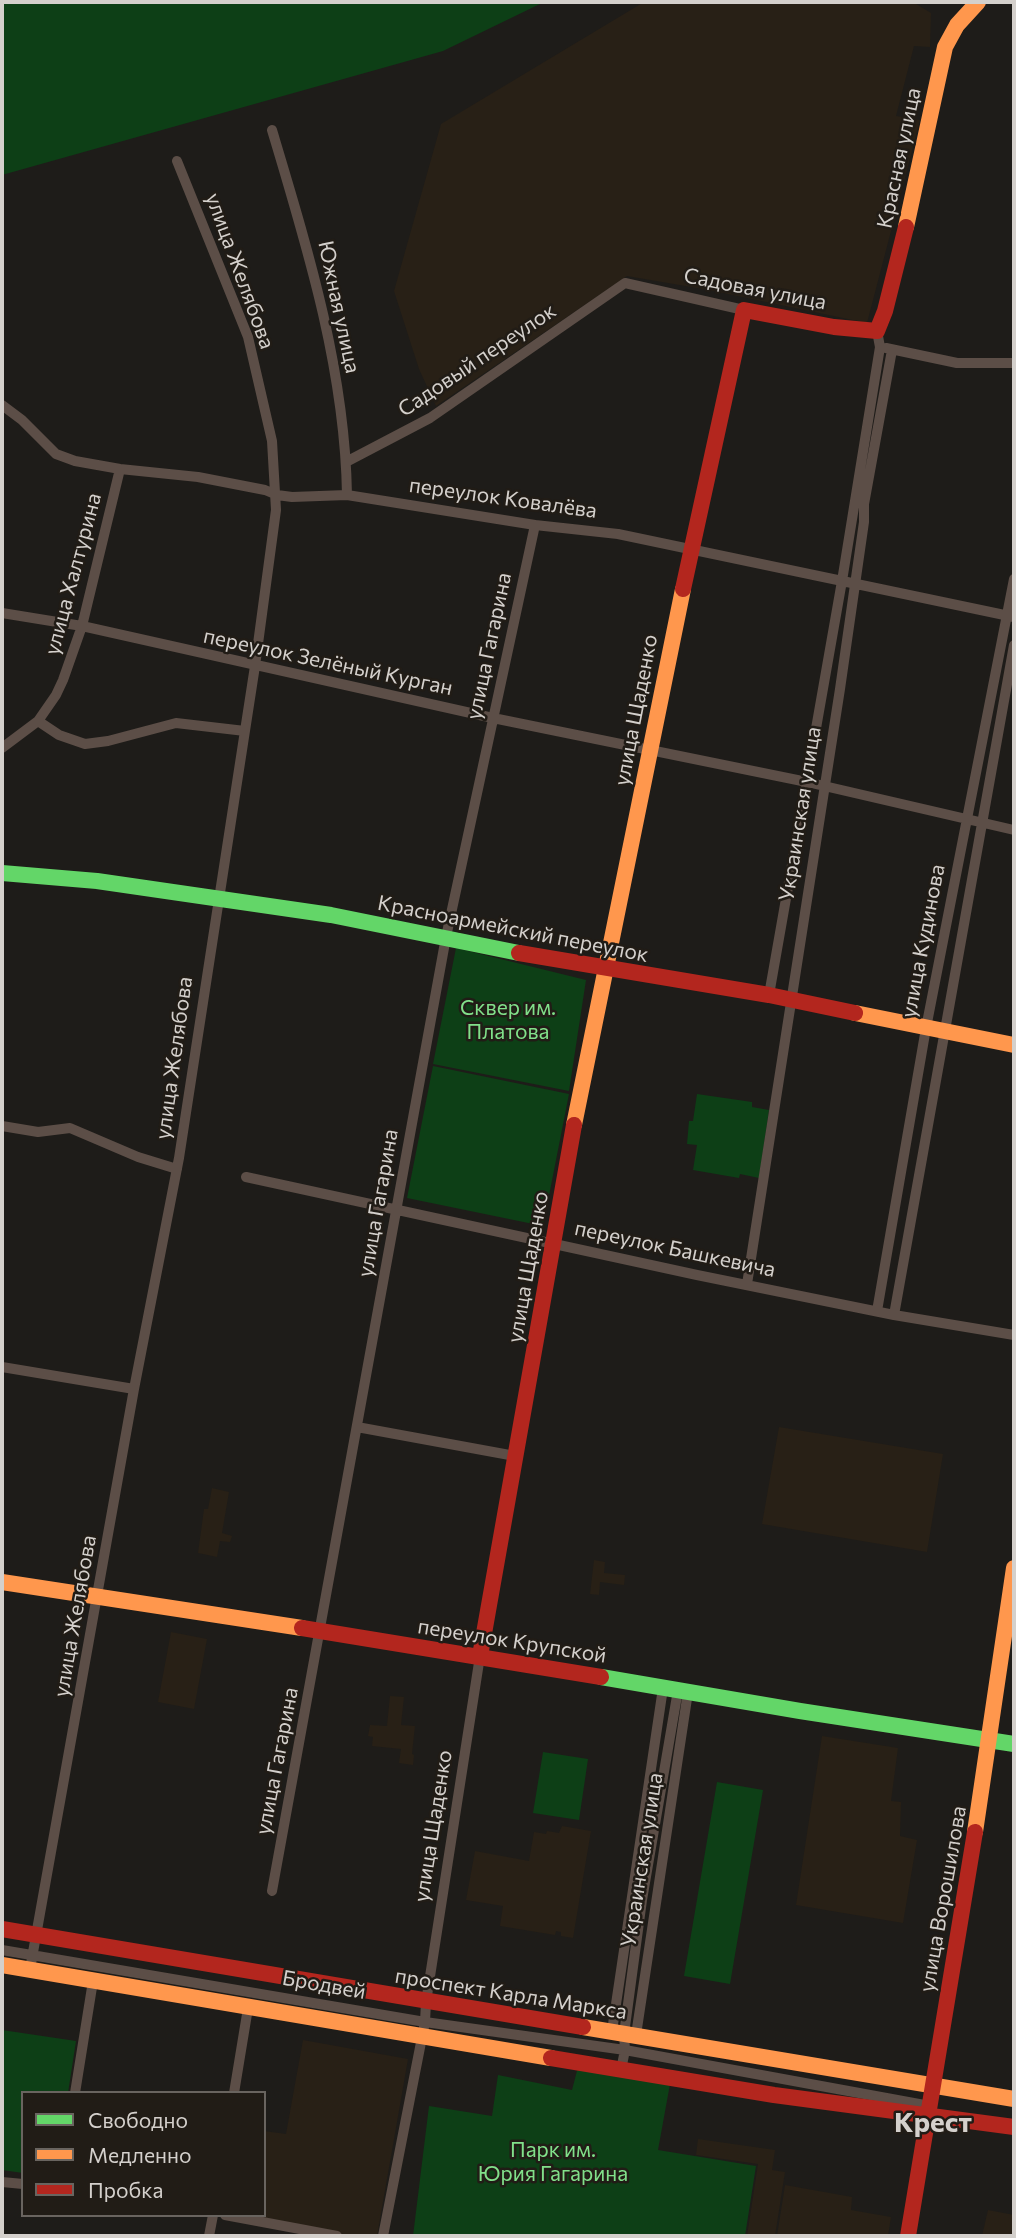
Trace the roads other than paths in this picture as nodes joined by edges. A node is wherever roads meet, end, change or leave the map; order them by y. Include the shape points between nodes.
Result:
1 (978, 2) edge
2 (272, 130) dead end
3 (177, 161) dead end
4 (625, 284) joint
5 (744, 310) junction
6 (878, 339) junction
7 (892, 350) junction
8 (1014, 363) edge
9 (2, 405) edge
10 (346, 463) junction
11 (120, 469) junction
12 (277, 495) junction
13 (347, 495) junction
14 (535, 524) junction
15 (691, 550) junction
16 (1014, 579) edge
17 (842, 581) junction
18 (855, 583) junction
19 (2, 612) edge
20 (1011, 617) edge
21 (82, 626) junction
22 (1014, 645) edge
23 (255, 666) junction
24 (493, 718) junction
25 (38, 720) junction
26 (245, 731) junction
27 (2, 748) edge
28 (650, 749) junction
29 (807, 782) junction
30 (823, 786) junction
31 (966, 820) junction
32 (982, 823) junction
33 (1014, 830) edge
34 (2, 873) edge
35 (218, 898) junction
36 (446, 937) junction
37 (606, 970) junction
38 (769, 995) junction
39 (791, 1000) junction
40 (926, 1028) junction
41 (944, 1032) junction
42 (1014, 1045) edge
43 (2, 1126) edge
44 (177, 1169) junction
45 (246, 1177) dead end
46 (395, 1211) junction
47 (554, 1243) junction
48 (747, 1284) junction
49 (877, 1311) junction
50 (894, 1315) junction
51 (1014, 1335) edge
52 (2, 1367) edge
53 (134, 1389) junction
54 (357, 1427) junction
55 (515, 1456) junction
56 (1014, 1568) edge
57 (2, 1582) edge
58 (98, 1597) junction
59 (318, 1633) junction
60 (480, 1656) junction
61 (676, 1690) junction
62 (990, 1741) junction
63 (1014, 1744) edge
64 (272, 1891) dead end
65 (637, 1899) junction
66 (655, 1902) junction
67 (2, 1929) edge
68 (35, 1935) junction
69 (2, 1950) edge
70 (30, 1962) junction
71 (2, 1965) edge
72 (93, 1981) junction
73 (426, 2002) junction
74 (248, 2008) junction
75 (424, 2029) junction
76 (624, 2033) junction
77 (625, 2050) junction
78 (621, 2070) junction
79 (933, 2084) junction
80 (75, 2091) edge
81 (234, 2091) edge
82 (1014, 2099) edge
83 (929, 2111) junction
84 (1014, 2127) edge
85 (2, 2182) edge
86 (21, 2184) edge
87 (212, 2217) edge
88 (236, 2217) edge
89 (209, 2236) edge
90 (337, 2236) edge
91 (383, 2236) edge
92 (908, 2236) edge

1 - 6 street, Красная улица via 945,47
2 - 10 street, Южная улица via 323,308
3 - 12 street, улица Желябова via 248,337 272,441
4 - 5 street, Садовая улица
4 - 10 street, Садовый переулок via 430,418
5 - 6 street, Садовая улица
5 - 15 street, улица Щаденко
6 - 7 street, Садовая улица
6 - 17 street, Украинская улица
7 - 8 street, Садовая улица via 957,363
7 - 18 street, Украинская улица via 864,504
9 - 11 street, переулок Ковалёва via 56,454
10 - 13 street, Южная улица
11 - 12 street, переулок Ковалёва via 198,477
11 - 21 street, улица Халтурина
12 - 13 street, переулок Ковалёва
12 - 23 street, улица Желябова
13 - 14 street, переулок Ковалёва
14 - 15 street, переулок Ковалёва via 618,534
14 - 24 street, улица Гагарина
15 - 17 street, переулок Ковалёва
15 - 28 street, улица Щаденко
16 - 20 street, улица Кудинова
17 - 18 street, переулок Ковалёва
17 - 29 street, Украинская улица
18 - 20 street, переулок Ковалёва
18 - 30 street, Украинская улица
19 - 21 street, переулок Зелёный Курган
20 - 31 street, улица Кудинова
21 - 23 street, переулок Зелёный Курган
21 - 25 street, улица Халтурина via 56,695
22 - 32 street, улица Кудинова
23 - 24 street, переулок Зелёный Курган
23 - 26 street, улица Желябова
24 - 28 street, переулок Зелёный Курган
24 - 36 street, улица Гагарина
25 - 26 street via 59,736 85,744 176,723
25 - 27 street, улица Халтурина
26 - 35 street, улица Желябова
28 - 29 street, переулок Зелёный Курган
28 - 37 street, улица Щаденко
29 - 30 street, переулок Зелёный Курган
29 - 38 street, Украинская улица
30 - 31 street, переулок Зелёный Курган
30 - 39 street, Украинская улица
31 - 32 street, переулок Зелёный Курган
31 - 40 street, улица Кудинова
32 - 33 street, переулок Зелёный Курган
32 - 41 street, улица Кудинова
34 - 35 street, Красноармейский переулок
35 - 36 street, Красноармейский переулок
35 - 44 street, улица Желябова
36 - 37 street, Красноармейский переулок
36 - 46 street, улица Гагарина
37 - 38 street, Красноармейский переулок
37 - 47 street, улица Щаденко
38 - 39 street, Красноармейский переулок
39 - 40 street, Красноармейский переулок
39 - 48 street, Украинская улица
40 - 41 street, Красноармейский переулок
40 - 49 street, улица Кудинова
41 - 42 street, Красноармейский переулок
41 - 50 street, улица Кудинова
43 - 44 street via 38,1132 70,1128
44 - 53 street, улица Желябова
45 - 46 street, переулок Башкевича
46 - 47 street, переулок Башкевича
46 - 54 street, улица Гагарина
47 - 48 street, переулок Башкевича
47 - 55 street, улица Щаденко
48 - 49 street, переулок Башкевича
49 - 50 street, переулок Башкевича
50 - 51 street, переулок Башкевича
52 - 53 street
53 - 58 street, улица Желябова
54 - 55 street
54 - 59 street, улица Гагарина
55 - 60 street, улица Щаденко
56 - 62 street, улица Ворошилова
57 - 58 street, переулок Крупской
58 - 59 street, переулок Крупской
58 - 68 street, улица Желябова
59 - 60 street, переулок Крупской
59 - 64 street, улица Гагарина
60 - 61 street, переулок Крупской
60 - 73 street, улица Щаденко
61 - 62 street, переулок Крупской
61 - 65 street, Украинская улица
61 - 66 street, Украинская улица
62 - 63 street, переулок Крупской
62 - 79 street, улица Ворошилова
65 - 66 street
65 - 76 street, Украинская улица
66 - 76 street, Украинская улица
67 - 68 street, проспект Карла Маркса
68 - 70 street, улица Желябова
68 - 73 street, проспект Карла Маркса
69 - 70 street, Бродвей
70 - 71 street
70 - 72 street
70 - 75 street, Бродвей
72 - 74 street
72 - 80 street
73 - 75 street, улица Щаденко
73 - 76 street, проспект Карла Маркса
74 - 75 street
74 - 81 street
75 - 77 street, Бродвей
75 - 78 street
75 - 91 street, улица Щаденко
76 - 77 street
76 - 79 street, проспект Карла Маркса
77 - 78 street
77 - 83 street, Бродвей
78 - 83 street via 774,2095
79 - 82 street, проспект Карла Маркса
79 - 83 street, улица Ворошилова
83 - 84 street
83 - 92 street, улица Ворошилова
85 - 86 street
87 - 89 street
88 - 90 street

